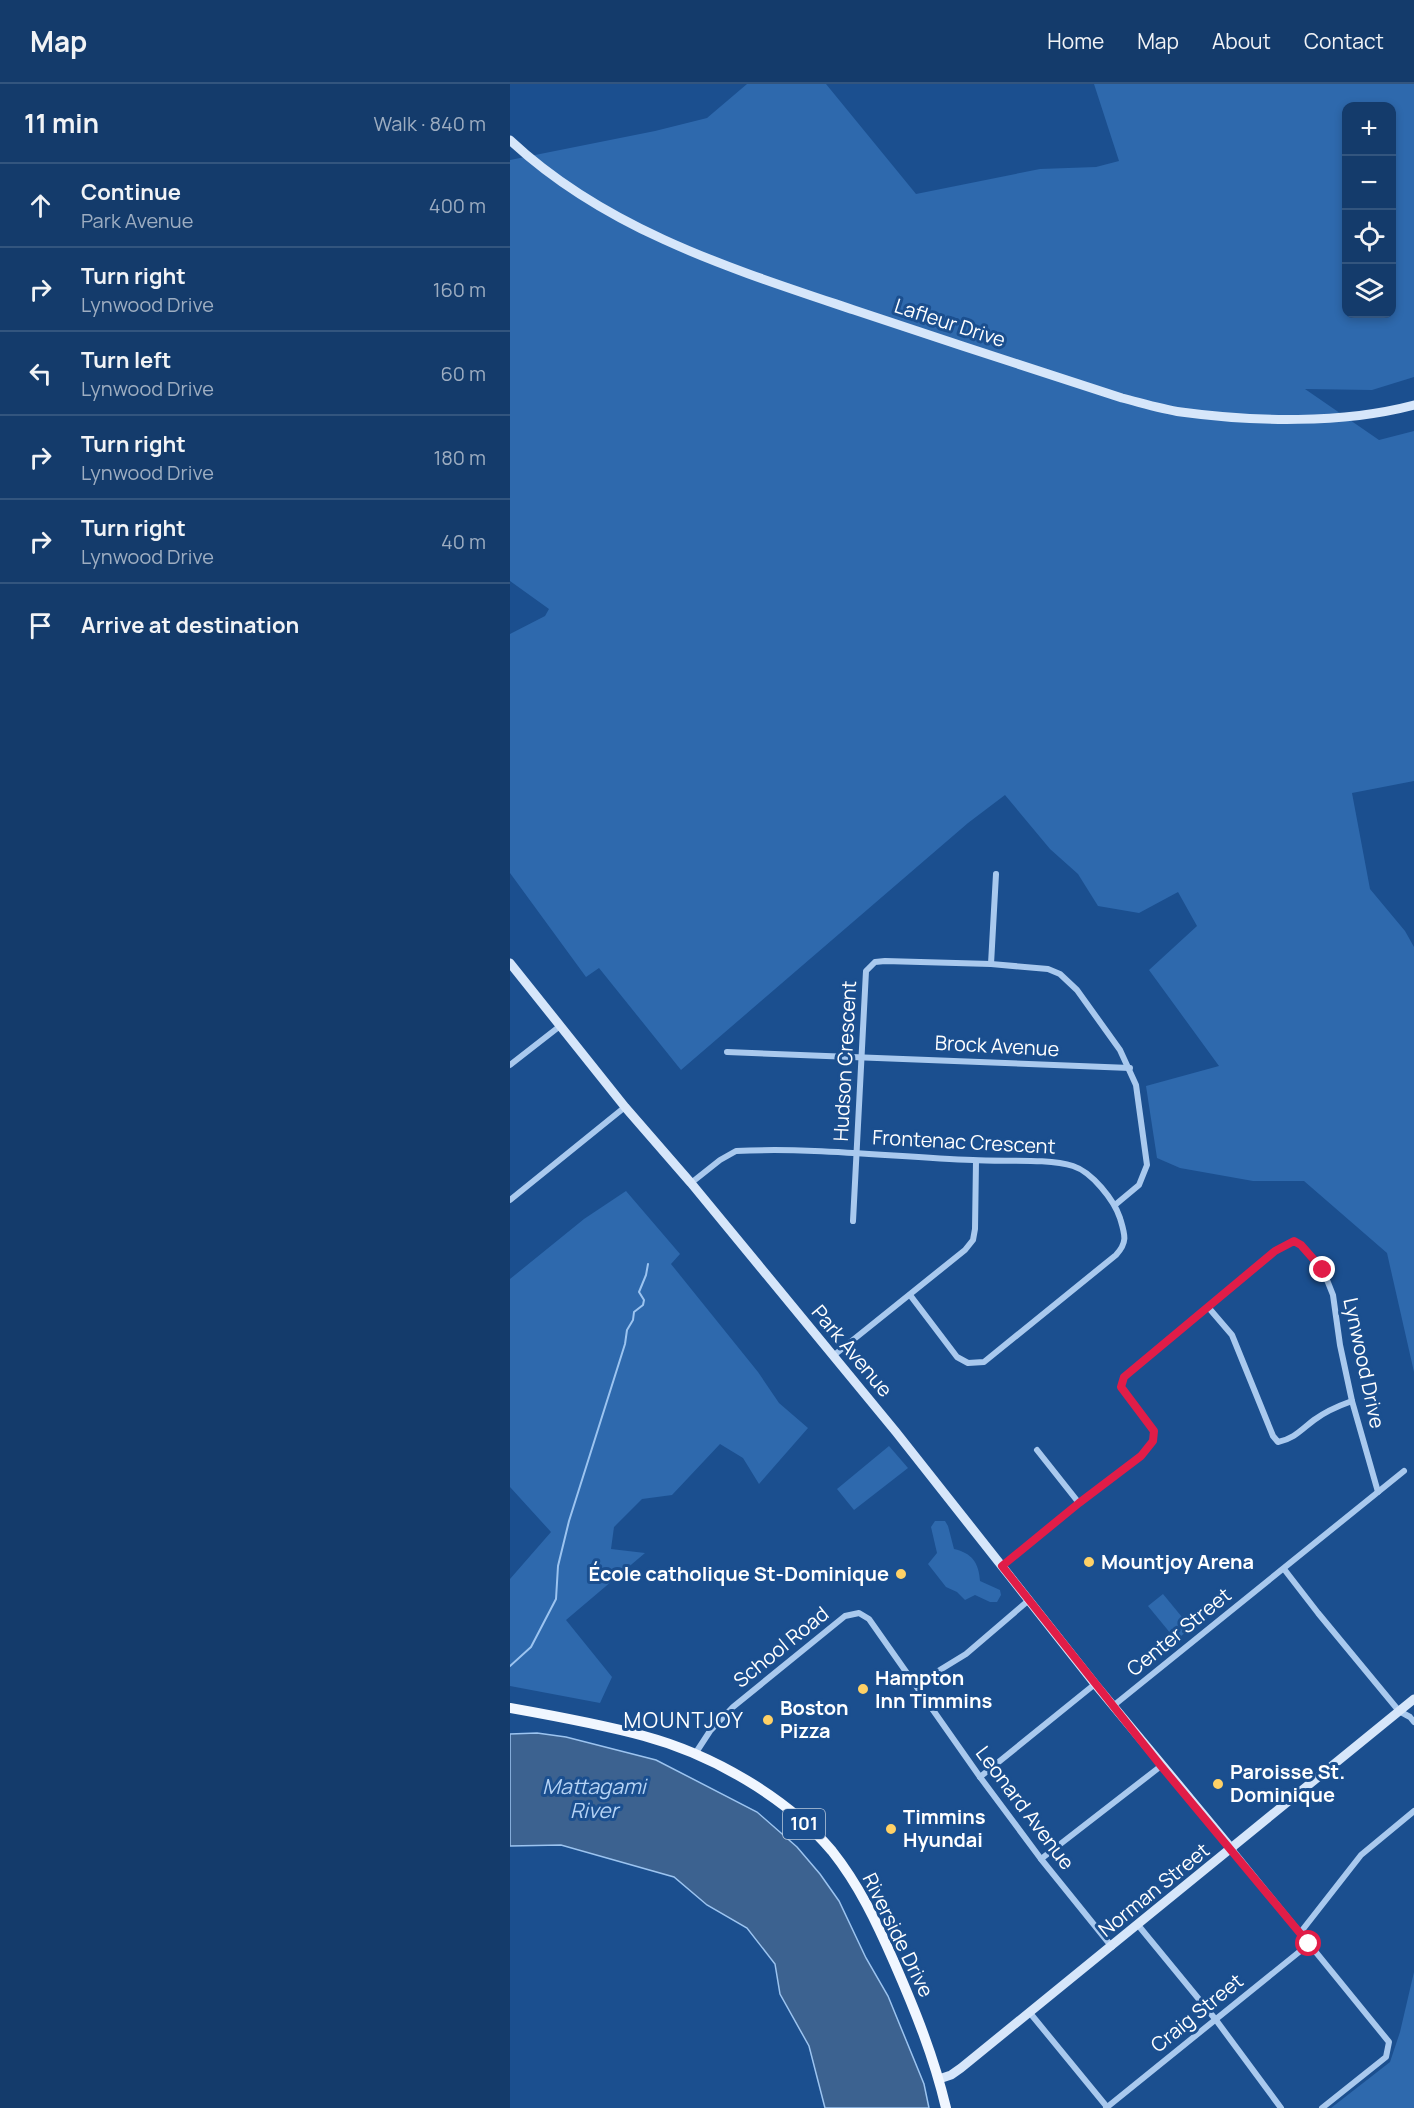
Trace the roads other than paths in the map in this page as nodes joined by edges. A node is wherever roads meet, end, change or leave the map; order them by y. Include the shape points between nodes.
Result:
1 (510, 140) edge
2 (1414, 405) edge
3 (996, 874) dead end
4 (510, 963) edge
5 (991, 964) junction
6 (560, 1026) junction
7 (727, 1052) dead end
8 (863, 1056) junction
9 (510, 1065) edge
10 (1130, 1068) junction
11 (626, 1107) junction
12 (857, 1153) junction
13 (976, 1161) junction
14 (691, 1183) junction
15 (510, 1200) edge
16 (1115, 1205) junction
17 (853, 1221) dead end
18 (910, 1295) junction
19 (1208, 1307) junction
20 (833, 1356) junction
21 (1352, 1401) junction
22 (1037, 1450) dead end
23 (1404, 1471) dead end
24 (1378, 1492) junction
25 (1079, 1503) junction
26 (1002, 1566) junction
27 (1284, 1569) junction
28 (1029, 1600) junction
29 (917, 1684) junction
30 (1095, 1684) junction
31 (1414, 1699) edge
32 (1113, 1706) junction
33 (510, 1708) edge
34 (1399, 1711) junction
35 (1414, 1722) edge
36 (694, 1754) junction
37 (1161, 1766) junction
38 (980, 1777) junction
39 (1414, 1811) edge
40 (1232, 1850) junction
41 (1041, 1859) junction
42 (1138, 1925) junction
43 (1300, 1933) junction
44 (1309, 1944) junction
45 (1112, 1947) junction
46 (1030, 2013) junction
47 (1216, 2020) junction
48 (939, 2079) junction
49 (946, 2108) edge
50 (1107, 2108) edge
51 (1281, 2108) edge
52 (1323, 2108) edge

1 - 2 street, Lafleur Drive via 554,178 614,215 681,248 774,284 1122,398 1179,412 1292,419 1350,416
3 - 5 street
4 - 6 street, Park Avenue
5 - 8 street, Hudson Crescent via 875,962 866,971
5 - 10 street, Hudson Crescent via 1048,969 1060,974 1109,1032
6 - 9 street
6 - 11 street, Park Avenue
7 - 8 street, Brock Avenue
8 - 10 street, Brock Avenue
8 - 12 street, Hudson Crescent
10 - 16 street, Hudson Crescent via 1147,1165 1139,1185
11 - 14 street, Park Avenue
11 - 15 street
12 - 13 street, Frontenac Crescent
12 - 14 street, Frontenac Crescent via 736,1151
12 - 17 street, Hudson Crescent
13 - 16 street, Frontenac Crescent via 1074,1166 1088,1174
13 - 18 street via 973,1240
14 - 20 street, Park Avenue
16 - 18 street, Frontenac Crescent via 1125,1233 1124,1246 1116,1256 984,1362 968,1363 957,1356
18 - 20 street
19 - 21 street via 1232,1335 1278,1442 1290,1440 1331,1409
19 - 21 street, Lynwood Drive via 1275,1251 1294,1241 1301,1245 1323,1270 1333,1295
19 - 25 street, Lynwood Drive via 1124,1377 1121,1387 1154,1431 1153,1441 1141,1456
20 - 26 street, Park Avenue
21 - 24 street, Lynwood Drive
22 - 25 street
23 - 24 street, Center Street
24 - 27 street, Center Street
25 - 26 street, Lynwood Drive
26 - 28 street, Park Avenue
27 - 32 street, Center Street
27 - 34 street
28 - 29 street via 966,1654
28 - 30 street, Park Avenue
29 - 36 street, School Road via 869,1619 858,1613 845,1616 733,1707
29 - 38 street, Leonard Avenue
30 - 32 street, Park Avenue
30 - 38 street
31 - 34 street, Norman Street
32 - 37 street, Park Avenue
33 - 36 main road, Riverside Drive / 101 via 645,1736
34 - 35 street
34 - 40 street, Norman Street
36 - 48 main road, Riverside Drive / 101 via 780,1802 831,1850 860,1891 879,1929 919,2018
37 - 40 street, Park Avenue
37 - 41 street
38 - 41 street, Leonard Avenue
39 - 43 street via 1361,1855
40 - 42 street, Norman Street
40 - 43 street, Park Avenue
41 - 45 street, Leonard Avenue
42 - 45 street, Norman Street
42 - 47 street
43 - 44 street, Park Avenue
44 - 47 street, Craig Street
44 - 52 street, Park Avenue via 1389,2042 1386,2056
45 - 46 street, Norman Street
46 - 48 street, Norman Street via 954,2073
46 - 50 street
47 - 50 street, Craig Street
47 - 51 street
48 - 49 main road, Riverside Drive / 101

